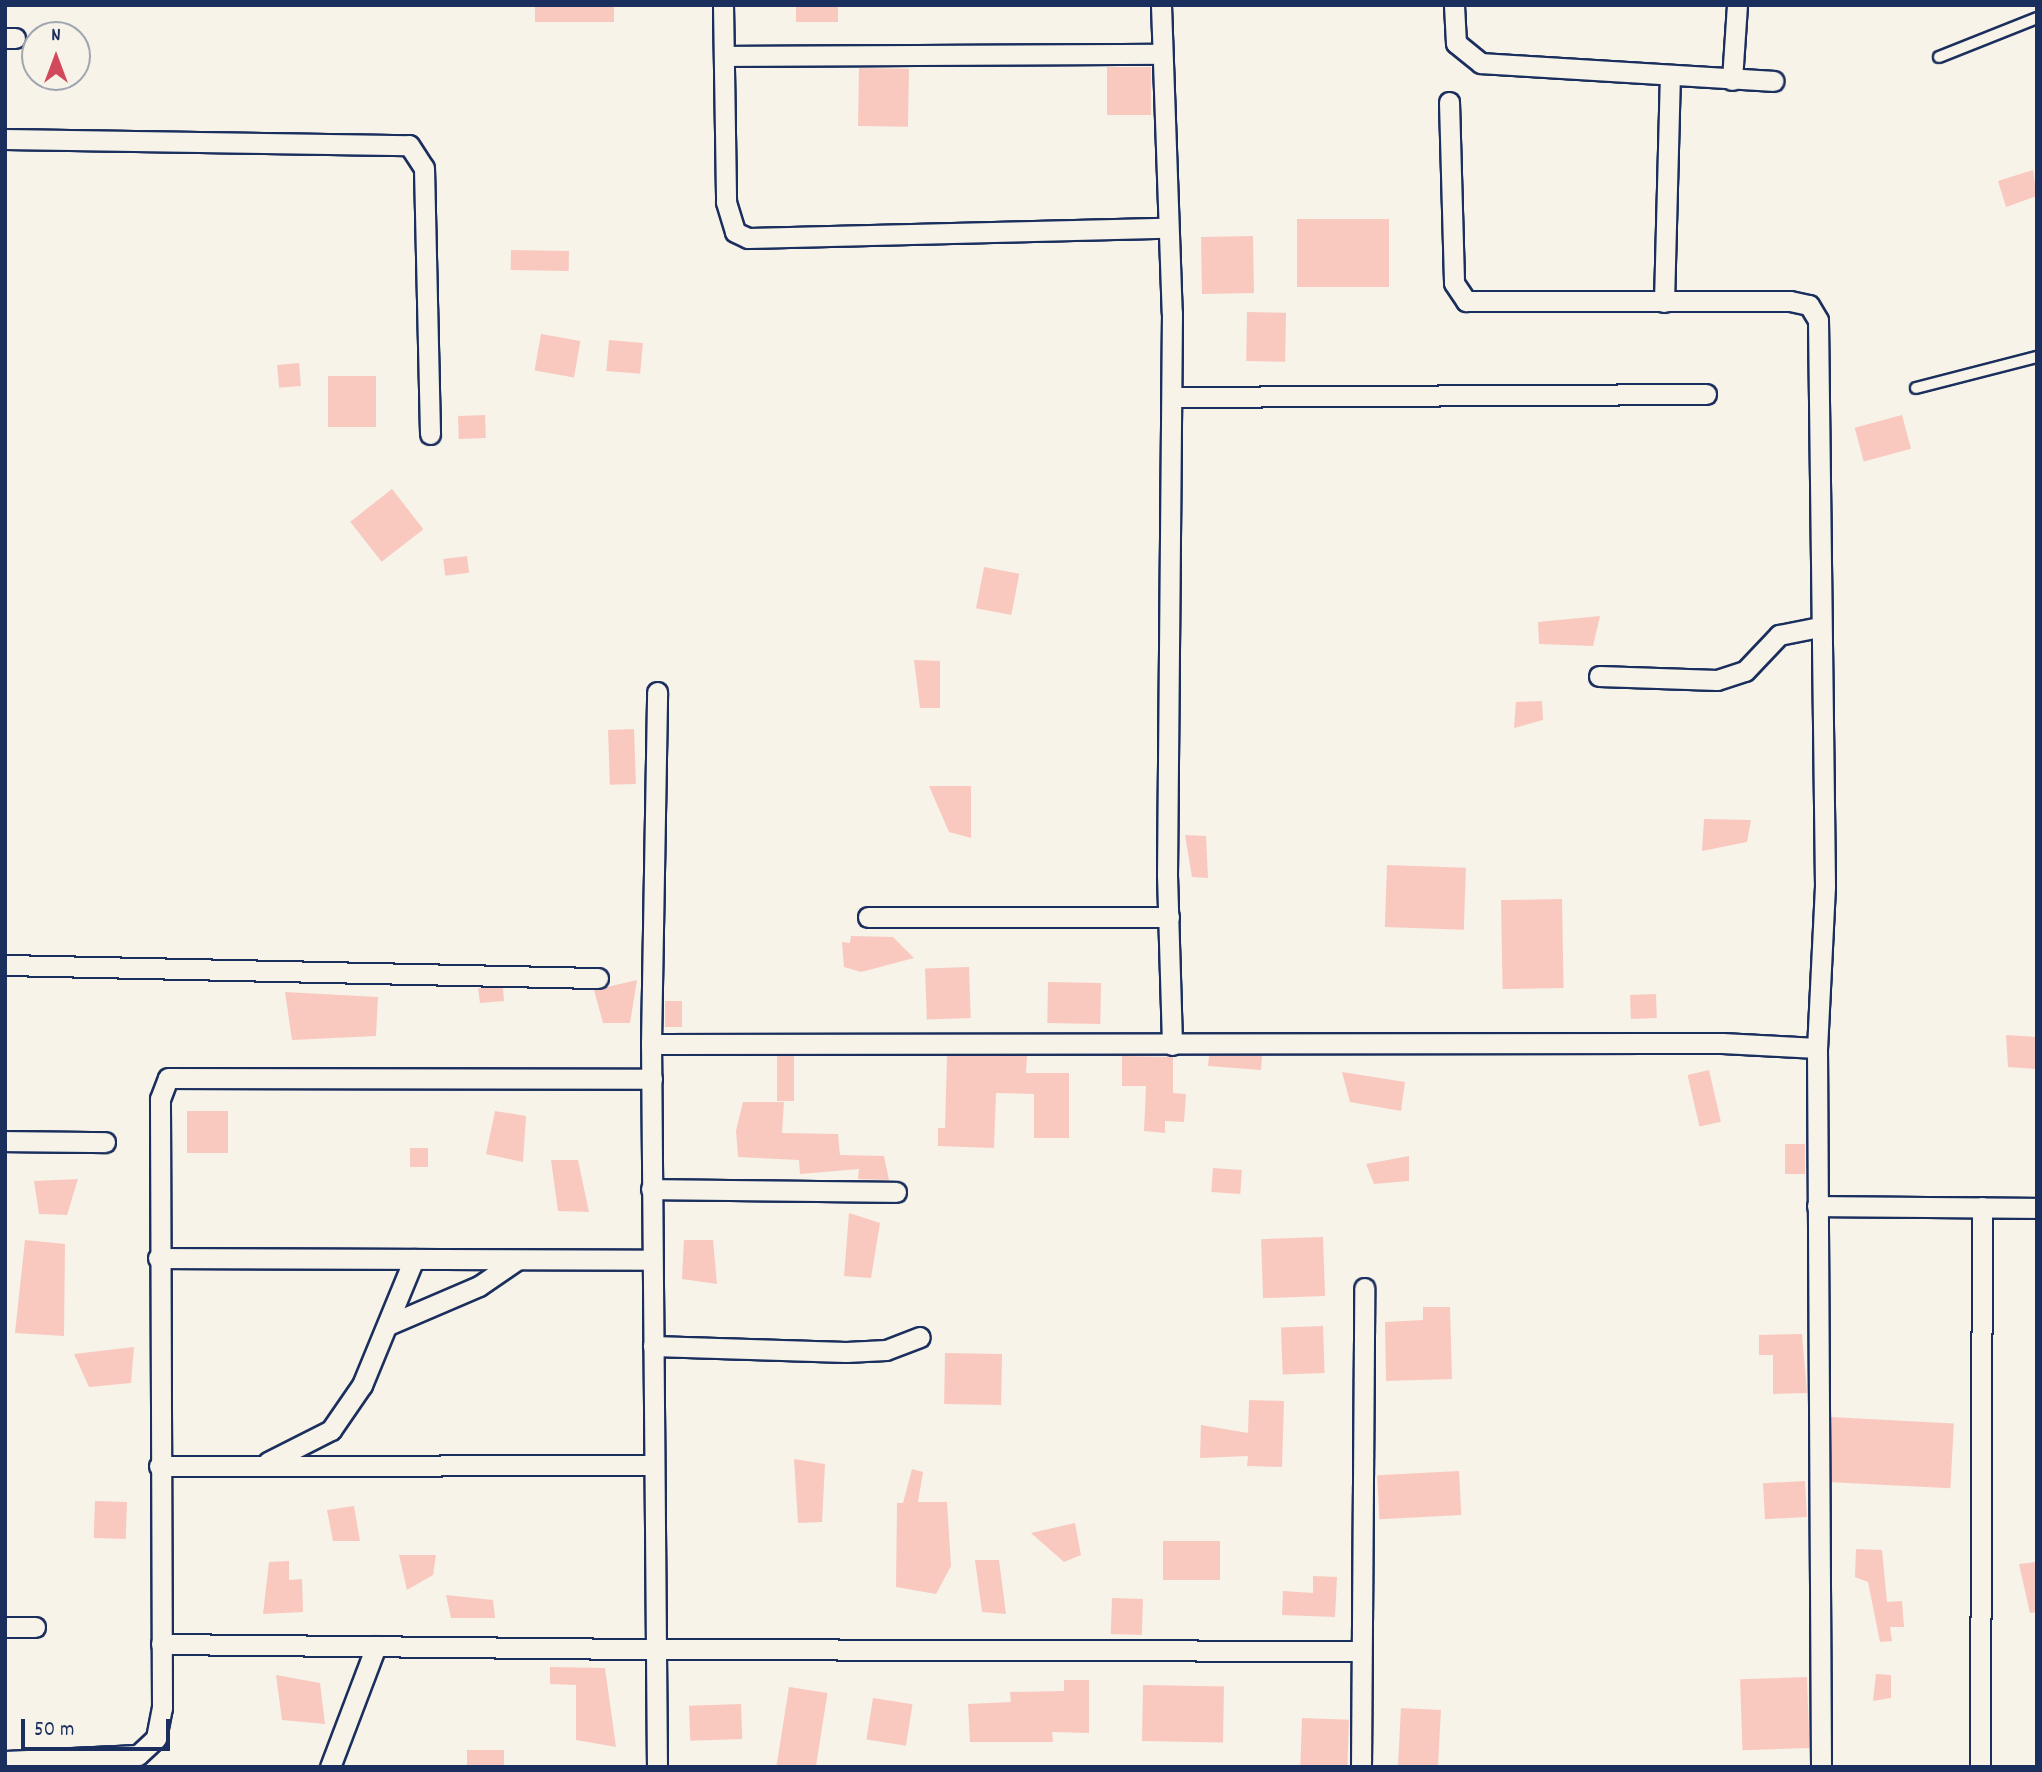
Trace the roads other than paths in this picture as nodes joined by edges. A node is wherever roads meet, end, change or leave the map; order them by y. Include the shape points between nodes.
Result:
1 (723, 5) edge
2 (1161, 5) edge
3 (1454, 5) edge
4 (1737, 5) edge
5 (2037, 18) edge
6 (1160, 54) junction
7 (724, 56) junction
8 (1939, 57) dead end
9 (1670, 79) junction
10 (1732, 80) junction
11 (1773, 81) dead end
12 (1449, 102) dead end
13 (5, 139) edge
14 (1166, 228) junction
15 (1664, 302) junction
16 (2037, 358) edge
17 (1916, 387) dead end
18 (1706, 394) dead end
19 (1172, 397) junction
20 (430, 434) dead end
21 (1819, 626) junction
22 (1599, 676) dead end
23 (657, 692) dead end
24 (868, 917) dead end
25 (1168, 917) junction
26 (5, 965) edge
27 (598, 978) dead end
28 (651, 1044) junction
29 (1172, 1045) junction
30 (1817, 1048) junction
31 (652, 1079) junction
32 (5, 1141) edge
33 (105, 1142) dead end
34 (652, 1189) junction
35 (897, 1192) dead end
36 (1817, 1206) junction
37 (1982, 1207) junction
38 (2037, 1208) edge
39 (158, 1258) junction
40 (414, 1259) junction
41 (517, 1260) junction
42 (652, 1260) junction
43 (1364, 1288) dead end
44 (388, 1325) junction
45 (920, 1337) dead end
46 (653, 1346) junction
47 (654, 1465) junction
48 (159, 1466) junction
49 (258, 1466) junction
50 (5, 1627) edge
51 (35, 1627) dead end
52 (161, 1644) junction
53 (376, 1646) junction
54 (656, 1649) junction
55 (1362, 1651) junction
56 (5, 1761) edge
57 (330, 1767) edge
58 (657, 1767) edge
59 (1362, 1767) edge
60 (1821, 1767) edge
61 (1980, 1767) edge

1 - 7 street
2 - 6 street
3 - 9 street via 1456,43 1481,63
4 - 10 street
5 - 8 lane
6 - 7 street
6 - 14 street
7 - 14 street via 728,221 748,238
9 - 10 street
9 - 15 street
10 - 11 street
12 - 15 street via 1457,295 1479,302
13 - 20 street via 409,145 424,168
14 - 19 street
15 - 21 street via 1790,301 1809,305 1818,320
16 - 17 lane
18 - 19 street
19 - 25 street
21 - 22 street via 1779,635 1745,671 1717,680
21 - 30 street via 1825,886
23 - 28 street
24 - 25 street
25 - 29 street
26 - 27 street
28 - 29 street
28 - 31 street
29 - 30 street via 1722,1042
30 - 36 street
31 - 34 street
31 - 39 street via 167,1077 160,1099
32 - 33 street
34 - 35 street
34 - 42 street
36 - 37 street
36 - 60 street
37 - 38 street
37 - 61 street
39 - 40 street
39 - 48 street
40 - 41 street
40 - 44 street
41 - 42 street
41 - 44 street via 479,1286
42 - 46 street
43 - 55 street
44 - 49 street via 362,1385 331,1430
45 - 46 street via 896,1348 846,1352
46 - 47 street
47 - 49 street
47 - 54 street
48 - 49 street
48 - 52 street
50 - 51 street
52 - 53 street
52 - 56 street via 162,1708 156,1738 138,1755
53 - 54 street
53 - 57 street
54 - 55 street
54 - 58 street
55 - 59 street

